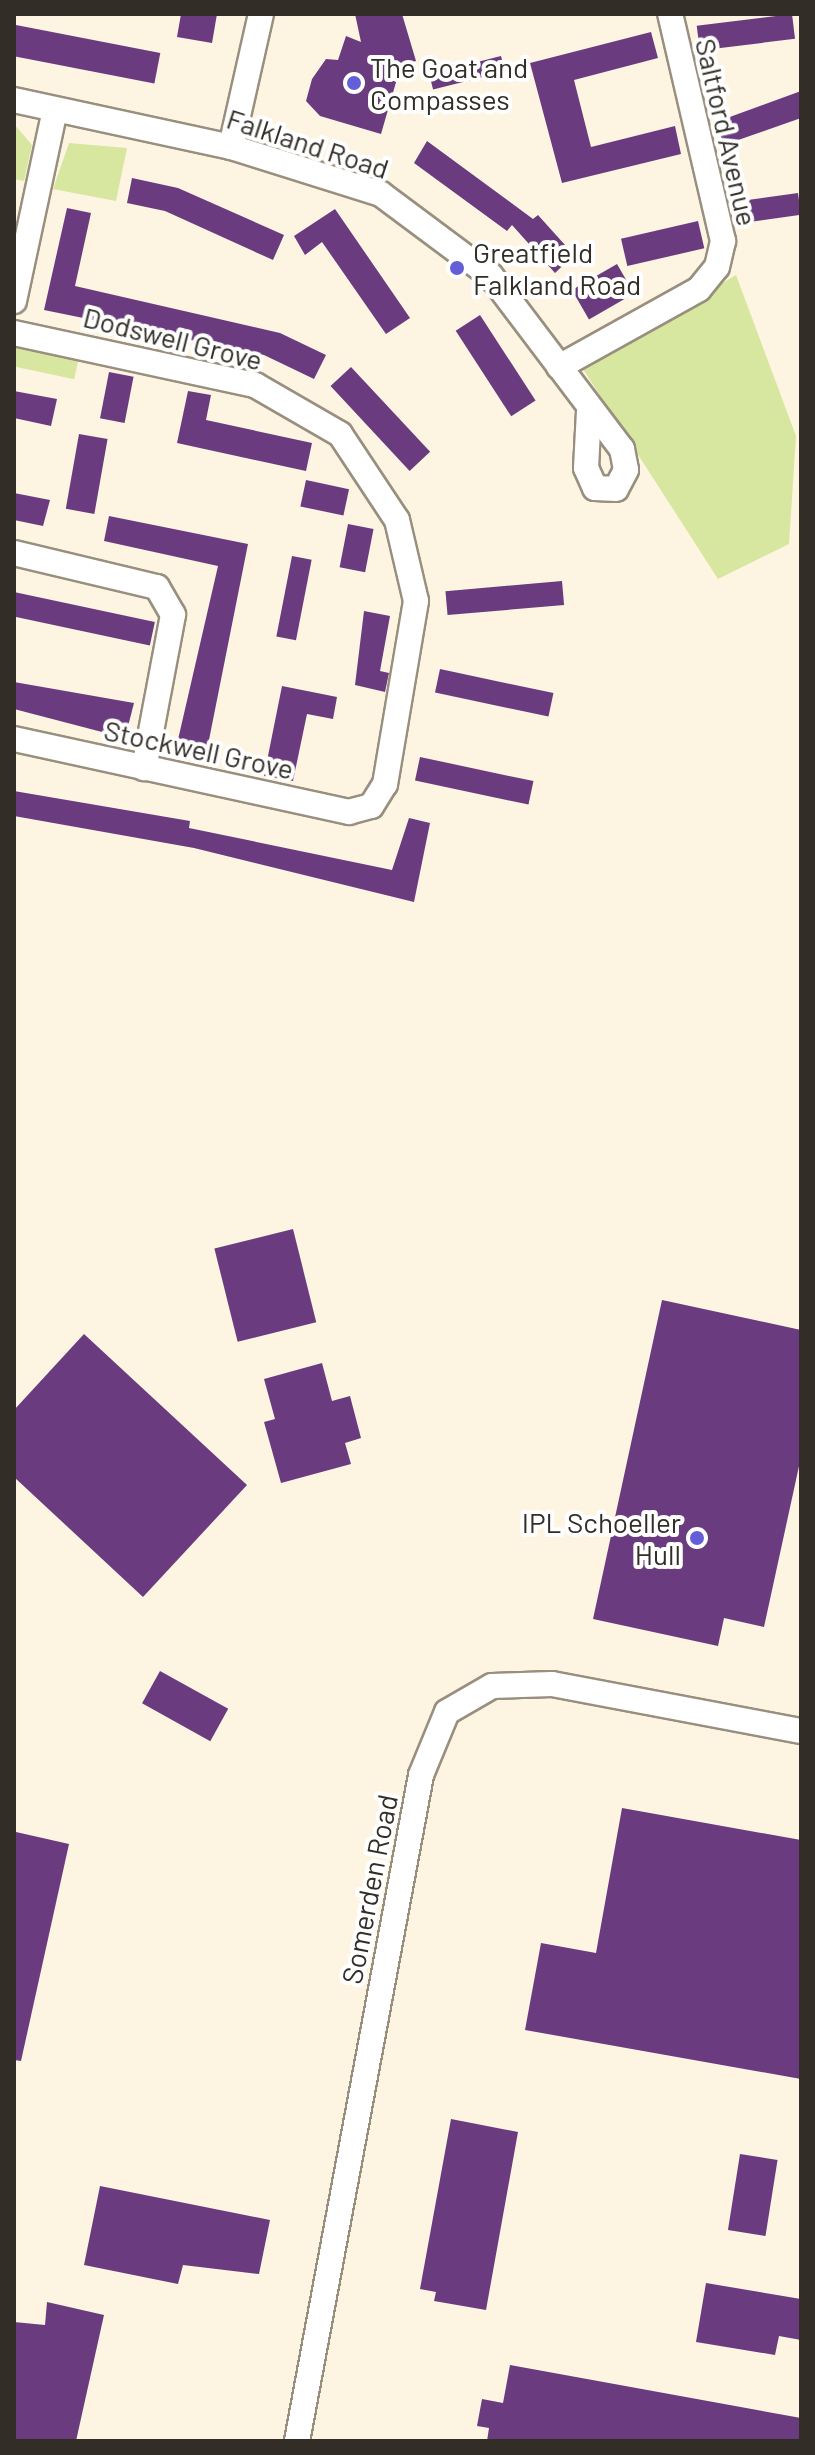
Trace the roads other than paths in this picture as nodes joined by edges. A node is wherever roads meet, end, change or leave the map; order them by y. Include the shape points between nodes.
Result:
1 (261, 14) edge
2 (670, 14) edge
3 (14, 100) edge
4 (55, 110) junction
5 (231, 147) junction
6 (14, 301) edge
7 (14, 333) edge
8 (559, 367) junction
9 (589, 411) dead end
10 (14, 553) edge
11 (14, 739) edge
12 (144, 768) junction
13 (371, 806) joint
14 (801, 1731) edge
15 (297, 2441) edge

1 - 5 street
2 - 8 street, Saltford Avenue via 723,241 717,267 699,289
3 - 4 street, Falkland Road
4 - 5 street, Falkland Road
4 - 6 street
5 - 8 street, Falkland Road via 381,194 420,219 491,276
7 - 13 street, Dodswell Grove via 255,385 340,434 397,520 416,601 385,784
8 - 9 street, Falkland Road
10 - 12 street via 157,587 173,615
11 - 12 street, Stockwell Grove
12 - 13 street, Stockwell Grove via 349,812
14 - 15 street, Somerden Road via 552,1684 492,1686 447,1712 421,1775

